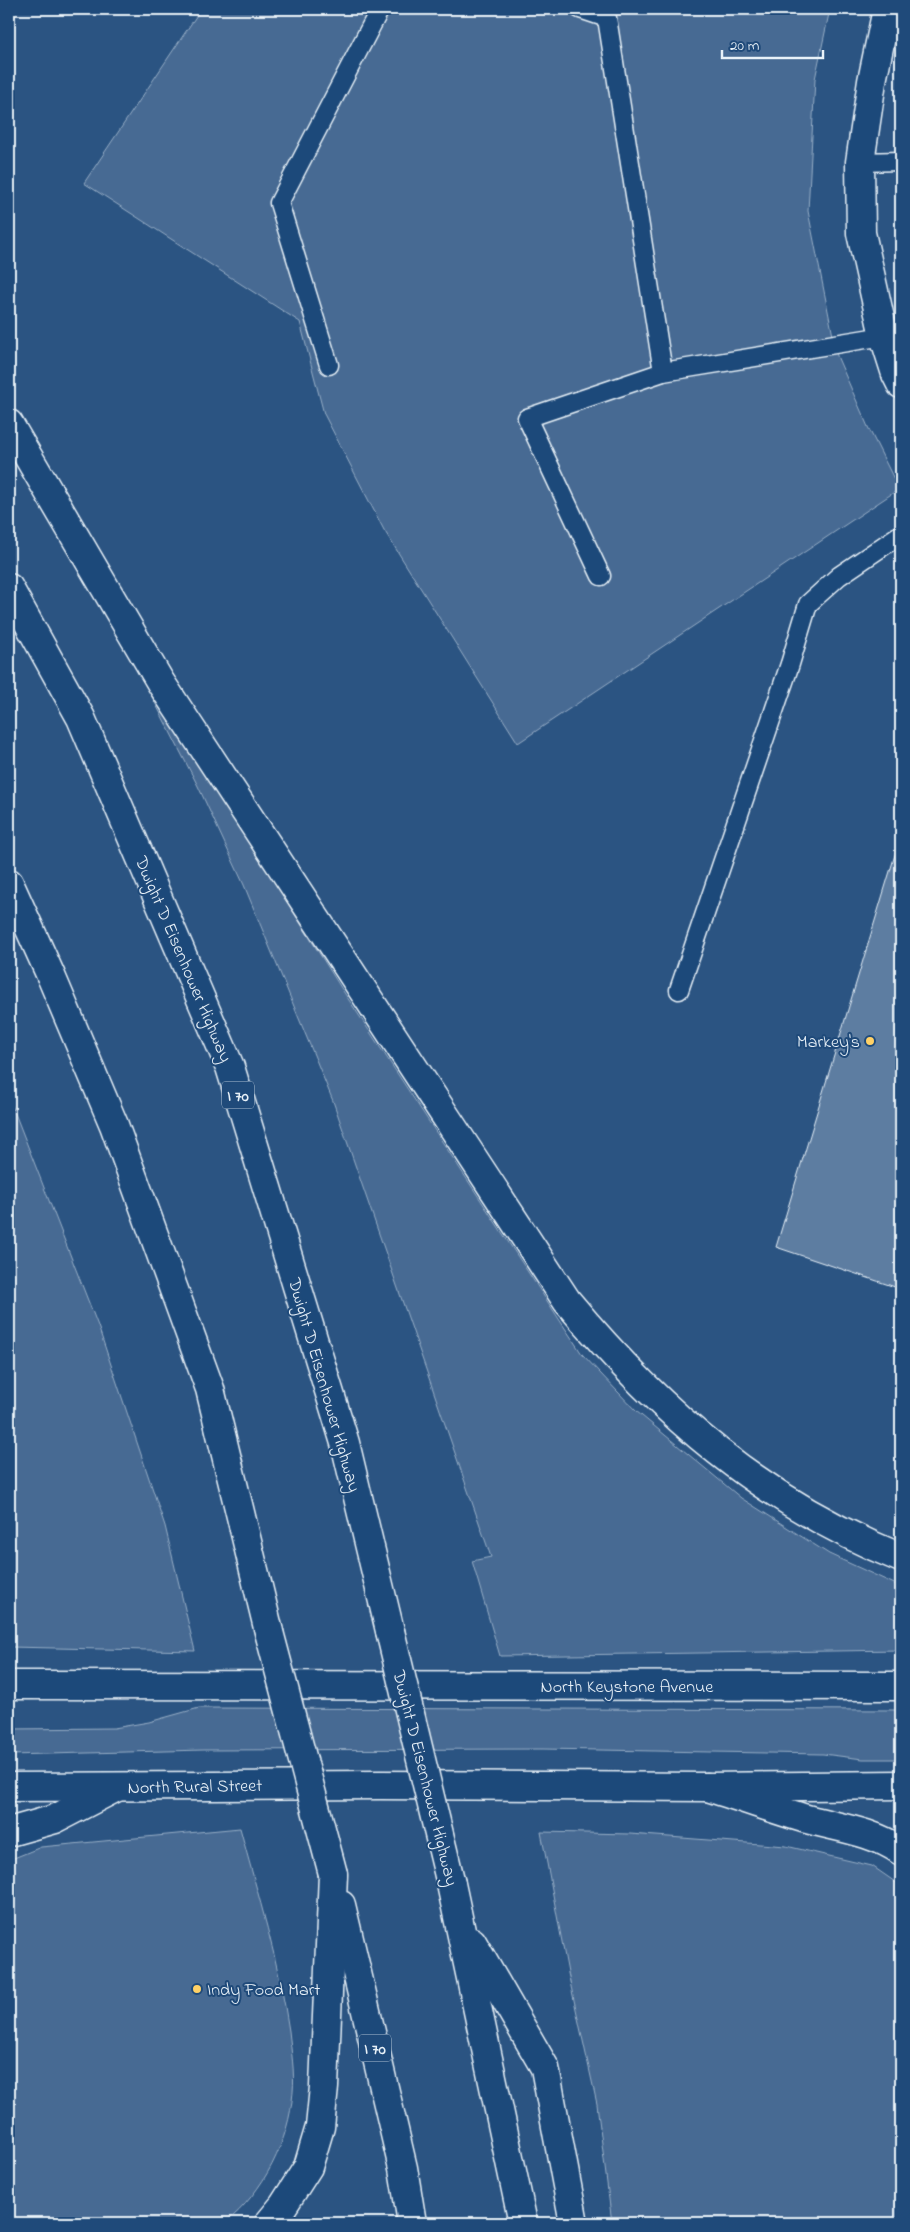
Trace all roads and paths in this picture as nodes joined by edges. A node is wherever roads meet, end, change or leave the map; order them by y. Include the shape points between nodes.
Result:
1 (380, 9) edge
2 (580, 9) edge
3 (890, 25) edge
4 (901, 161) edge
5 (860, 162) junction
6 (884, 336) junction
7 (330, 365) dead end
8 (663, 372) junction
9 (901, 384) edge
10 (9, 424) edge
11 (901, 534) edge
12 (601, 576) dead end
13 (9, 588) edge
14 (9, 883) edge
15 (679, 990) dead end
16 (901, 1558) edge
17 (9, 1685) edge
18 (901, 1686) edge
19 (901, 1785) edge
20 (9, 1787) edge
21 (117, 1787) junction
22 (707, 1787) junction
23 (9, 1832) edge
24 (901, 1851) edge
25 (333, 1874) junction
26 (460, 1923) junction
27 (269, 2223) edge
28 (412, 2223) edge
29 (523, 2223) edge
30 (574, 2223) edge

1 - 7 lane via 279,203
2 - 8 lane via 607,18
3 - 5 main road via 872,80
4 - 5 lane
5 - 6 main road via 861,233
6 - 8 lane
6 - 9 main road
8 - 12 lane via 527,418
10 - 16 main road via 161,683 567,1301 604,1346 656,1400 705,1442 800,1508
11 - 15 lane via 839,576 808,604
13 - 26 main road, Dwight D Eisenhower Highway / I 70, bridge via 81,718 230,1067 345,1443
14 - 25 main road, I 70, bridge via 117,1134 210,1389 268,1632
17 - 18 main road, North Keystone Avenue
19 - 22 main road
20 - 21 main road, North Rural Street
21 - 22 main road, North Rural Street via 380,1784
21 - 23 main road via 55,1819
22 - 24 main road via 804,1818 844,1827
25 - 27 main road via 320,2127 308,2166
25 - 28 main road, I 70 via 403,2168
26 - 29 main road, Dwight D Eisenhower Highway / I 70
26 - 30 main road via 545,2068

